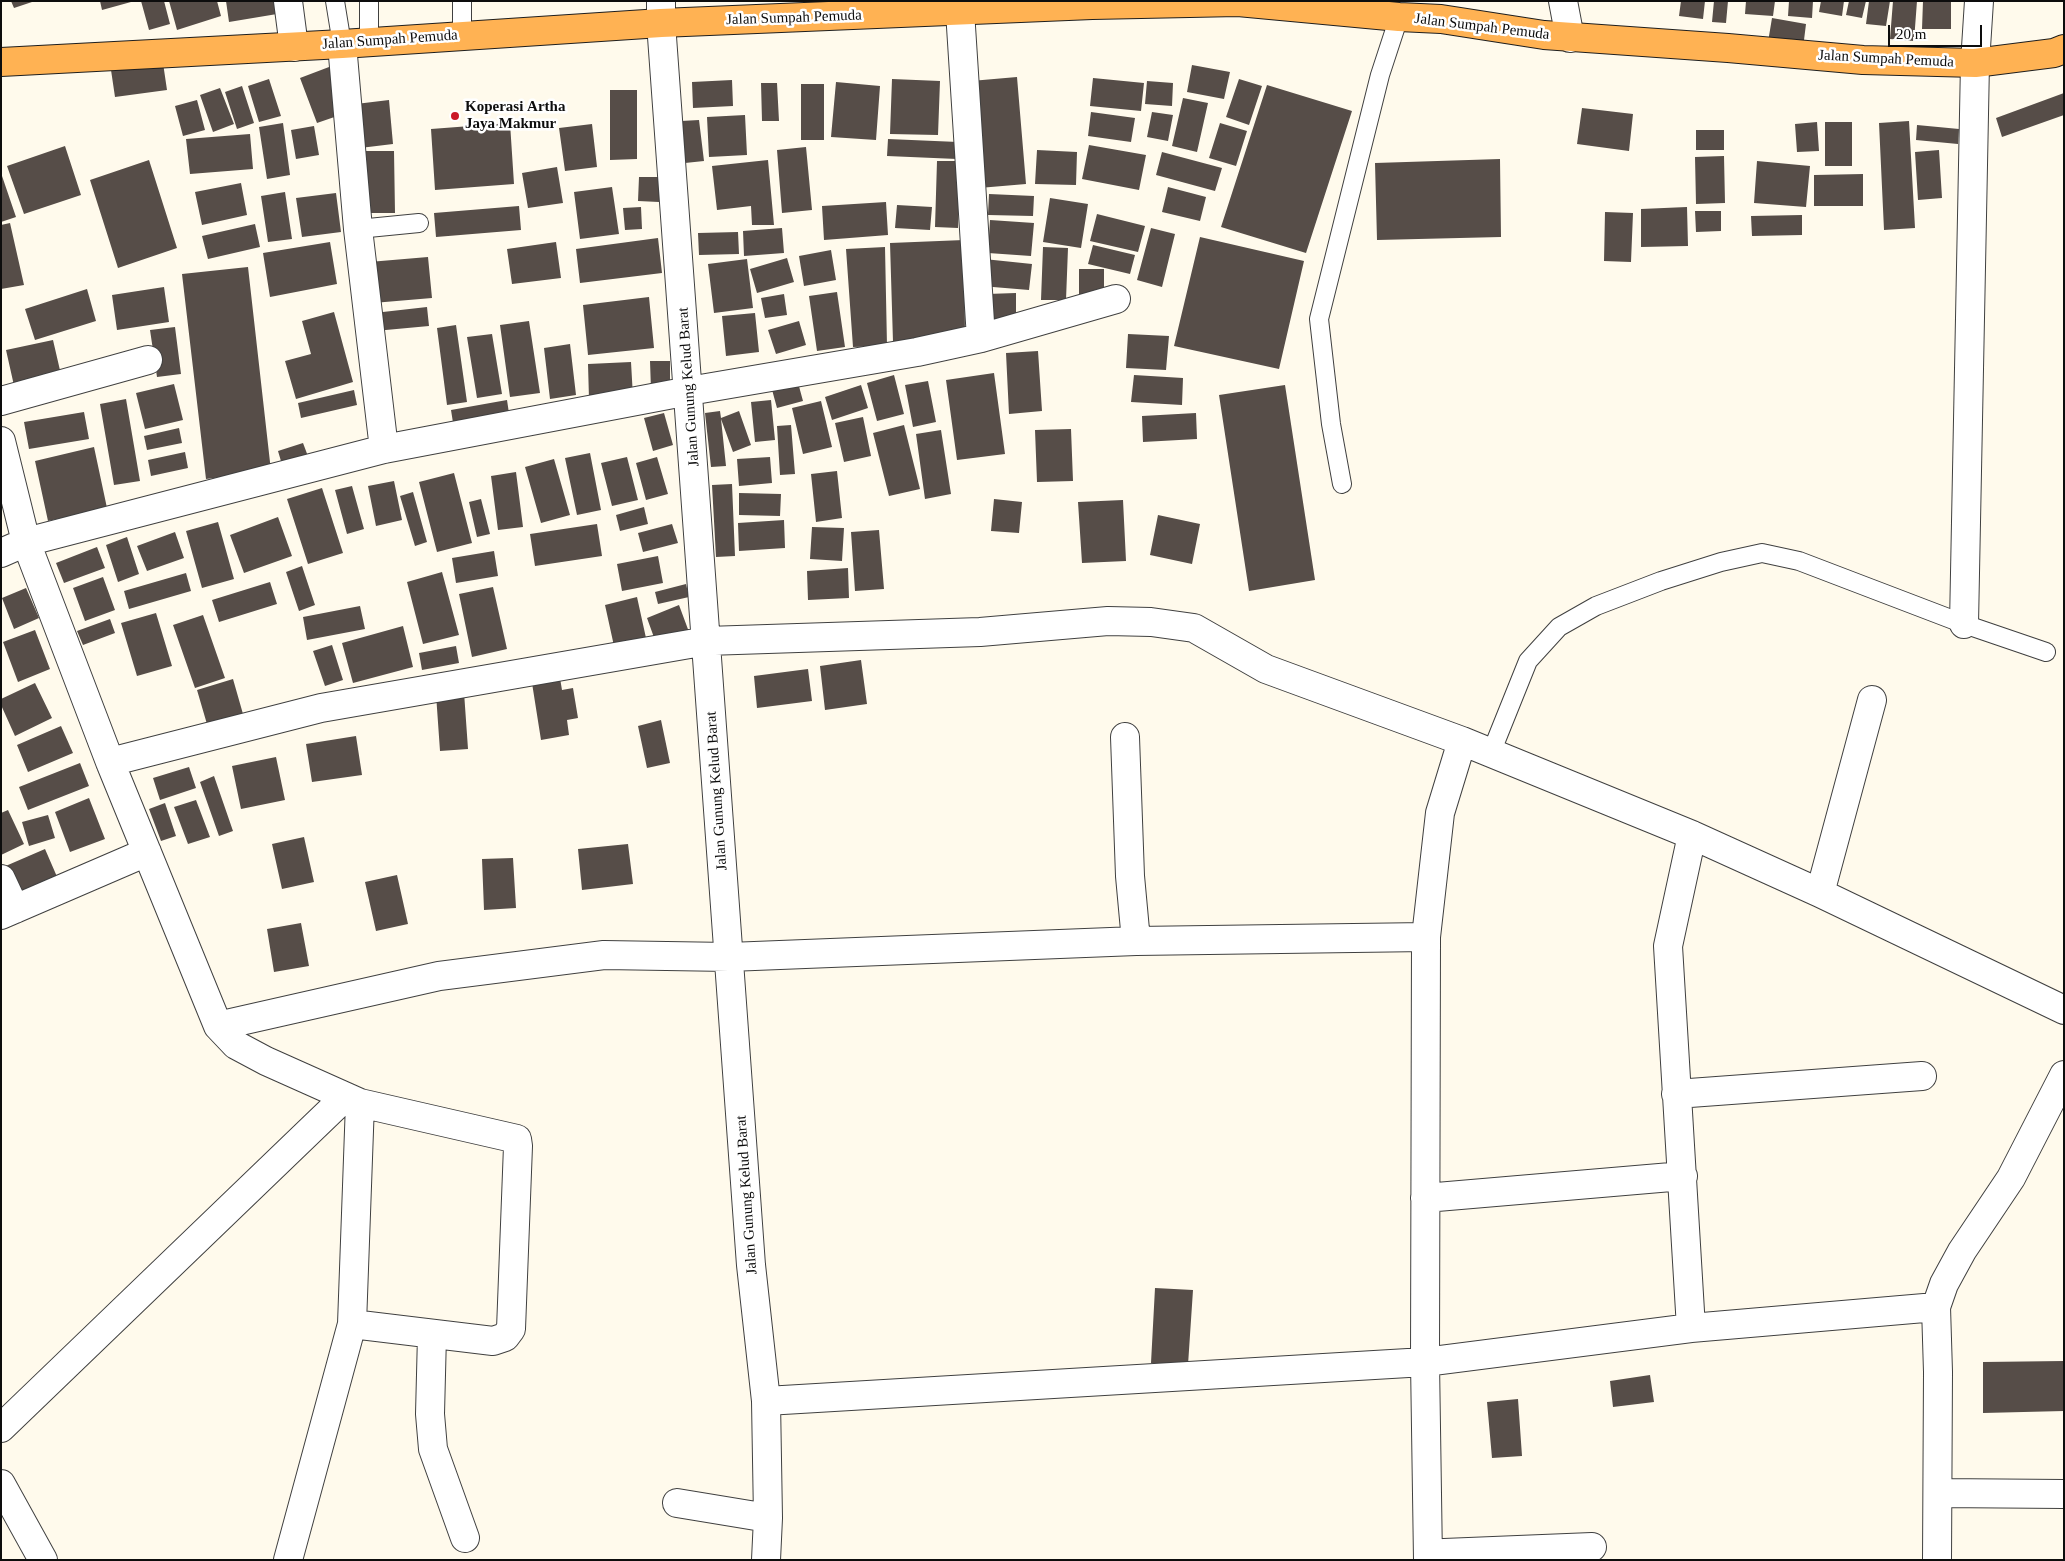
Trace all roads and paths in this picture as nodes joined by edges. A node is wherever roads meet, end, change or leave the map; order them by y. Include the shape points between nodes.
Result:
1 (288, 1) edge
2 (335, 1) edge
3 (369, 1) edge
4 (462, 1) edge
5 (1563, 1) edge
6 (1979, 1) edge
7 (1238, 2) edge
8 (1091, 3) edge
9 (960, 11) junction
10 (661, 12) edge
11 (1399, 17) junction
12 (462, 36) junction
13 (1557, 37) junction
14 (355, 43) junction
15 (294, 47) junction
16 (2064, 49) edge
17 (1, 62) edge
18 (1974, 63) junction
19 (419, 223) dead end
20 (358, 229) junction
21 (1116, 299) dead end
22 (981, 338) junction
23 (148, 360) dead end
24 (689, 391) junction
25 (1, 401) edge
26 (1, 441) edge
27 (384, 449) junction
28 (1342, 484) dead end
29 (26, 542) junction
30 (1, 553) edge
31 (1964, 624) junction
32 (707, 641) junction
33 (2046, 652) dead end
34 (1872, 700) dead end
35 (1125, 737) dead end
36 (1462, 741) junction
37 (1491, 753) junction
38 (110, 762) junction
39 (1692, 835) junction
40 (147, 852) junction
41 (1, 879) edge
42 (1820, 893) junction
43 (8, 912) edge
44 (1426, 937) junction
45 (1136, 941) junction
46 (729, 957) junction
47 (2064, 1010) edge
48 (218, 1026) junction
49 (2064, 1074) edge
50 (1922, 1076) dead end
51 (1676, 1094) junction
52 (353, 1100) junction
53 (1683, 1176) junction
54 (1426, 1198) junction
55 (1936, 1307) junction
56 (352, 1324) junction
57 (1691, 1328) junction
58 (432, 1335) junction
59 (1424, 1362) junction
60 (766, 1401) junction
61 (1, 1428) edge
62 (1, 1484) edge
63 (1938, 1493) junction
64 (2064, 1494) edge
65 (677, 1503) dead end
66 (768, 1518) junction
67 (465, 1538) dead end
68 (1592, 1547) dead end
69 (1531, 1555) edge
70 (1436, 1557) edge
71 (42, 1560) edge
72 (288, 1560) edge
73 (766, 1560) edge
74 (1937, 1560) edge

1 - 15 street
2 - 14 lane
3 - 14 lane
4 - 12 lane
5 - 13 street
6 - 18 street
7 - 8 highway, Jalan Sumpah Pemuda
7 - 11 highway, Jalan Sumpah Pemuda
8 - 9 highway, Jalan Sumpah Pemuda
9 - 10 highway, Jalan Sumpah Pemuda
9 - 22 street
10 - 12 highway, Jalan Sumpah Pemuda
10 - 24 street, Jalan Gunung Kelud Barat
11 - 13 highway, Jalan Sumpah Pemuda via 1441,19
11 - 28 lane via 1380,75 1319,319 1331,424
12 - 14 highway, Jalan Sumpah Pemuda
13 - 18 highway, Jalan Sumpah Pemuda via 1863,60
14 - 15 highway, Jalan Sumpah Pemuda
14 - 20 street
15 - 17 highway, Jalan Sumpah Pemuda
16 - 18 highway, Jalan Sumpah Pemuda
18 - 31 street
19 - 20 lane
20 - 27 street
21 - 22 street
22 - 24 street
23 - 25 street
24 - 27 street
24 - 32 street, Jalan Gunung Kelud Barat
26 - 29 street
27 - 29 street
29 - 30 street
29 - 38 street
31 - 33 lane
31 - 37 lane via 1799,561 1762,553 1721,562 1596,606 1559,627 1528,661
32 - 36 street via 980,632 1108,621 1151,622 1194,628 1266,669
32 - 38 street via 321,708
32 - 46 street, Jalan Gunung Kelud Barat
34 - 42 street
35 - 45 street
36 - 37 street
36 - 44 street via 1440,813
37 - 39 street
38 - 40 street
39 - 42 street
39 - 51 street via 1668,946
40 - 43 street
40 - 48 street
41 - 43 street
42 - 47 street
44 - 45 street
44 - 54 street
45 - 46 street
46 - 48 street via 604,955 439,976
46 - 60 street, Jalan Gunung Kelud Barat via 751,1265
48 - 52 street via 236,1045 266,1062
49 - 55 street via 2010,1178 1962,1251
50 - 51 street
51 - 53 street
52 - 56 street
52 - 58 street via 517,1140 511,1329 505,1337 493,1341
52 - 61 street
53 - 54 street
53 - 57 street
54 - 59 street
55 - 57 street
55 - 63 street
56 - 58 street
56 - 72 street
57 - 59 street
58 - 67 street via 430,1414 433,1449
59 - 60 street
59 - 70 street
60 - 66 street, Jalan Gunung Kelud Barat
62 - 71 street
63 - 64 street
63 - 74 street
65 - 66 street
66 - 73 street, Jalan Gunung Kelud Barat
68 - 69 street
69 - 70 street

